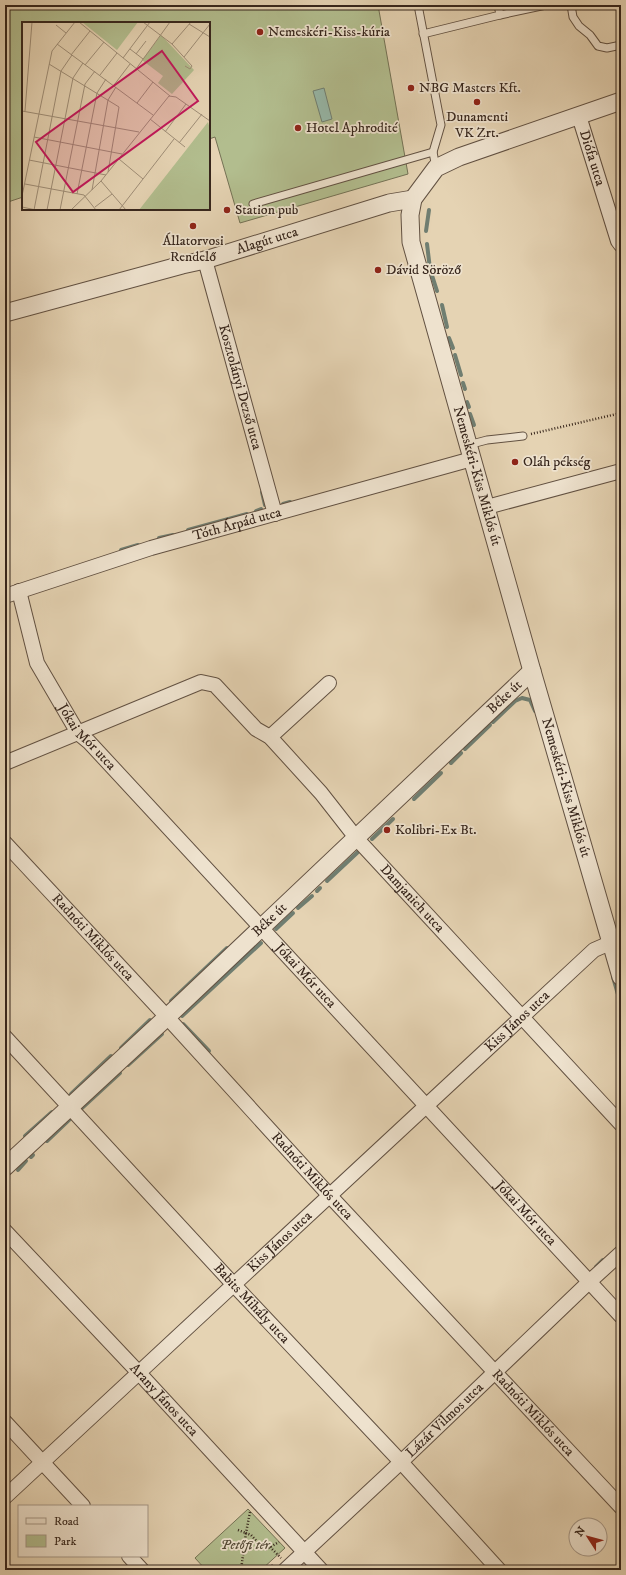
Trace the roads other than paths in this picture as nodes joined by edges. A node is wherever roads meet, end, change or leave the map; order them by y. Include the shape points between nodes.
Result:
1 (418, 5) edge
2 (498, 5) edge
3 (546, 5) edge
4 (571, 5) edge
5 (500, 15) junction
6 (423, 34) junction
7 (621, 44) edge
8 (621, 101) edge
9 (578, 116) junction
10 (433, 152) junction
11 (436, 168) junction
12 (413, 199) junction
13 (253, 204) dead end
14 (621, 244) edge
15 (205, 260) junction
16 (5, 313) edge
17 (522, 436) road end
18 (470, 452) junction
19 (621, 471) edge
20 (487, 507) junction
21 (275, 514) junction
22 (19, 591) junction
23 (5, 596) edge
24 (532, 671) junction
25 (328, 683) dead end
26 (78, 734) junction
27 (270, 737) junction
28 (5, 763) edge
29 (356, 839) junction
30 (5, 843) edge
31 (261, 928) junction
32 (610, 943) junction
33 (621, 977) edge
34 (167, 1017) junction
35 (521, 1017) junction
36 (5, 1037) edge
37 (426, 1105) junction
38 (70, 1107) junction
39 (621, 1124) edge
40 (5, 1167) edge
41 (330, 1196) junction
42 (5, 1231) edge
43 (621, 1254) edge
44 (589, 1282) junction
45 (234, 1285) junction
46 (621, 1316) edge
47 (139, 1373) junction
48 (495, 1373) junction
49 (5, 1422) edge
50 (401, 1462) junction
51 (43, 1463) junction
52 (5, 1497) edge
53 (82, 1505) edge
54 (621, 1507) edge
55 (301, 1555) junction
56 (131, 1557) edge
57 (283, 1564) edge
58 (142, 1570) edge
59 (321, 1570) edge
60 (499, 1570) edge

1 - 6 lane
2 - 5 lane
3 - 5 lane
4 - 7 lane via 573,17 598,46 607,48
5 - 6 lane
6 - 10 lane via 440,125
8 - 9 street, Nemeskéri-Kiss Miklós út
9 - 11 street, Nemeskéri-Kiss Miklós út via 459,157
9 - 14 street, Diófa utca
10 - 11 lane
10 - 13 lane
11 - 12 street, Nemeskéri-Kiss Miklós út
12 - 15 street, Alagút utca via 389,203
12 - 18 street, Nemeskéri-Kiss Miklós út via 410,215 411,242
15 - 16 street, Alagút utca
15 - 21 street, Kosztolányi Dezső utca
17 - 18 lane via 487,440
18 - 20 street, Nemeskéri-Kiss Miklós út
18 - 21 street, Tóth Árpád utca
19 - 20 street
20 - 24 street, Nemeskéri-Kiss Miklós út
21 - 22 street, Tóth Árpád utca via 151,548
22 - 23 street, Tóth Árpád utca
22 - 26 street, Jókai Mór utca via 37,662
24 - 29 street, Béke út
24 - 32 street, Nemeskéri-Kiss Miklós út
25 - 27 street
26 - 27 street, Damjanich utca via 201,682 215,685 256,729
26 - 28 street
26 - 31 street, Jókai Mór utca via 89,742
27 - 29 street, Damjanich utca via 321,793
29 - 31 street, Béke út
29 - 35 street, Damjanich utca
30 - 34 street, Radnóti Miklós utca
31 - 34 street, Béke út
31 - 37 street, Jókai Mór utca
32 - 33 street, Nemeskéri-Kiss Miklós út
32 - 35 street, Kiss János utca via 594,950
34 - 38 street, Béke út
34 - 41 street, Radnóti Miklós utca
35 - 37 street, Kiss János utca
35 - 39 street, Damjanich utca
36 - 38 street, Babits Mihály utca
37 - 41 street, Kiss János utca
37 - 44 street, Jókai Mór utca
38 - 40 street, Béke út
38 - 45 street, Babits Mihály utca
41 - 45 street, Kiss János utca
41 - 48 street, Radnóti Miklós utca
42 - 47 street, Arany János utca
43 - 44 street, Lázár Vilmos utca
44 - 46 street, Jókai Mór utca
44 - 48 street, Lázár Vilmos utca
45 - 47 street, Kiss János utca
45 - 50 street, Babits Mihály utca
47 - 51 street, Kiss János utca
47 - 55 street, Arany János utca via 259,1504
48 - 50 street, Lázár Vilmos utca
48 - 54 street, Radnóti Miklós utca
49 - 51 street
50 - 55 street, Lázár Vilmos utca
50 - 60 street, Babits Mihály utca
51 - 52 street, Kiss János utca
51 - 53 street
55 - 57 street, Lázár Vilmos utca
55 - 59 street, Arany János utca
56 - 58 street

